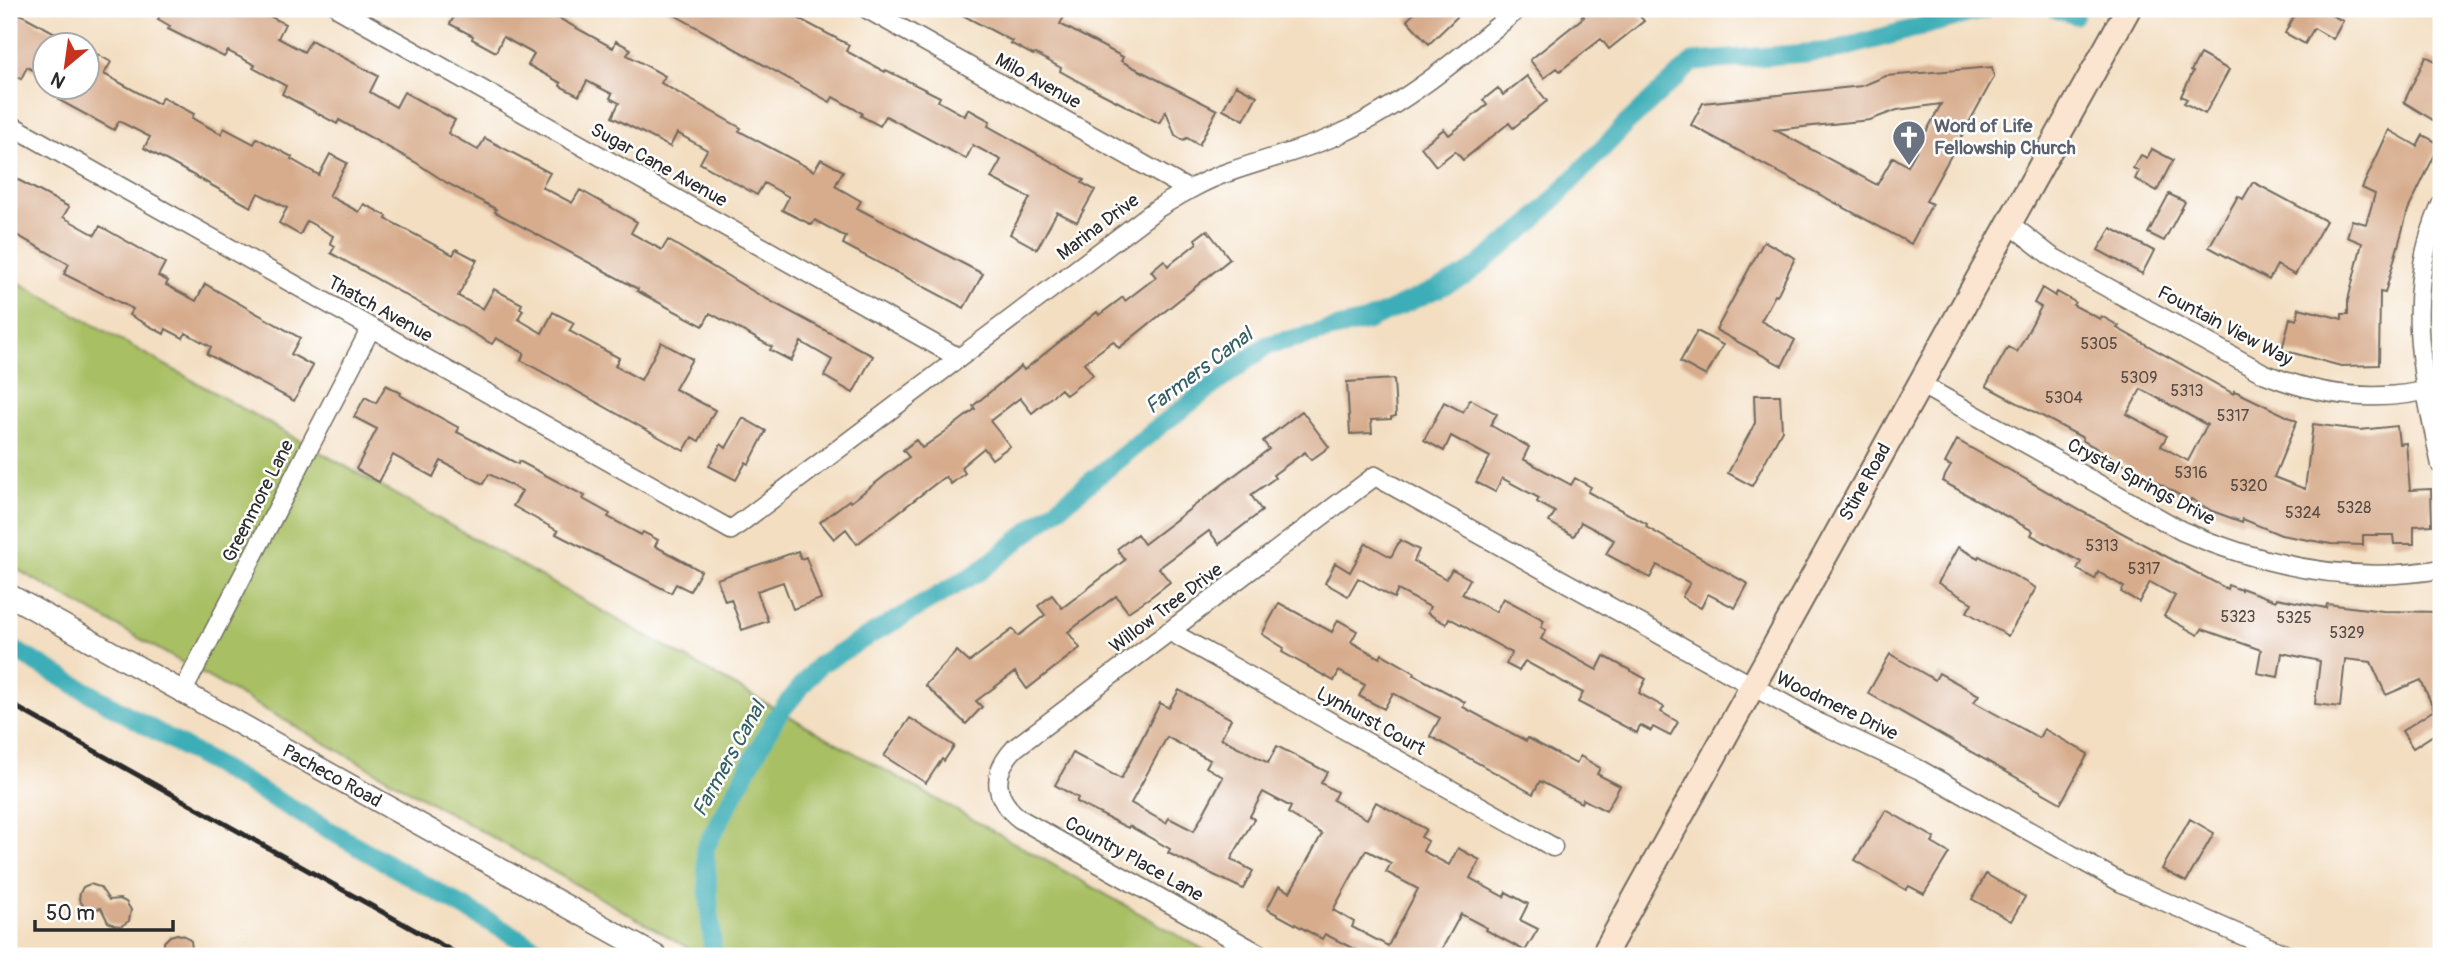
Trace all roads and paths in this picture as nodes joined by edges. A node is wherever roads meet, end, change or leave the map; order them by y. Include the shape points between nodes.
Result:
1 (339, 9) edge
2 (867, 9) edge
3 (1518, 9) edge
4 (2128, 9) edge
5 (9, 124) edge
6 (1189, 190) junction
7 (2441, 205) edge
8 (2010, 224) junction
9 (371, 328) junction
10 (959, 358) junction
11 (1920, 384) junction
12 (2433, 389) edge
13 (2441, 464) edge
14 (1375, 476) joint
15 (731, 530) joint
16 (2441, 569) edge
17 (9, 595) edge
18 (1169, 631) junction
19 (1752, 687) junction
20 (182, 693) junction
21 (998, 785) joint
22 (1553, 847) dead end
23 (656, 956) edge
24 (1263, 956) edge
25 (1603, 956) edge
26 (2289, 956) edge

1 - 10 street, Sugar Cane Avenue
2 - 6 street, Milo Avenue
3 - 6 street, Marina Drive via 1452,65 1380,114 1340,134 1227,172
4 - 8 main road, Stine Road
5 - 9 street, Thatch Avenue
6 - 10 street, Marina Drive via 1158,208
7 - 12 street via 2420,285 2419,345
8 - 11 main road, Stine Road
8 - 12 street, Fountain View Way via 2052,257 2263,373 2321,392 2356,397
9 - 15 street, Thatch Avenue
9 - 20 street, Greenmore Lane
10 - 15 street, Marina Drive
11 - 16 street, Crystal Springs Drive via 2182,531 2223,548 2309,571 2353,575
11 - 19 main road, Stine Road
12 - 13 street
14 - 18 street, Willow Tree Drive
14 - 19 street, Woodmere Drive
17 - 20 street, Pacheco Road
18 - 21 street, Willow Tree Drive via 1015,748 1005,758
18 - 22 street, Lynhurst Court
19 - 25 main road, Stine Road
19 - 26 street, Woodmere Drive via 1920,770 2122,883
20 - 23 street, Pacheco Road
21 - 24 street, Country Place Lane via 1009,811 1020,820

